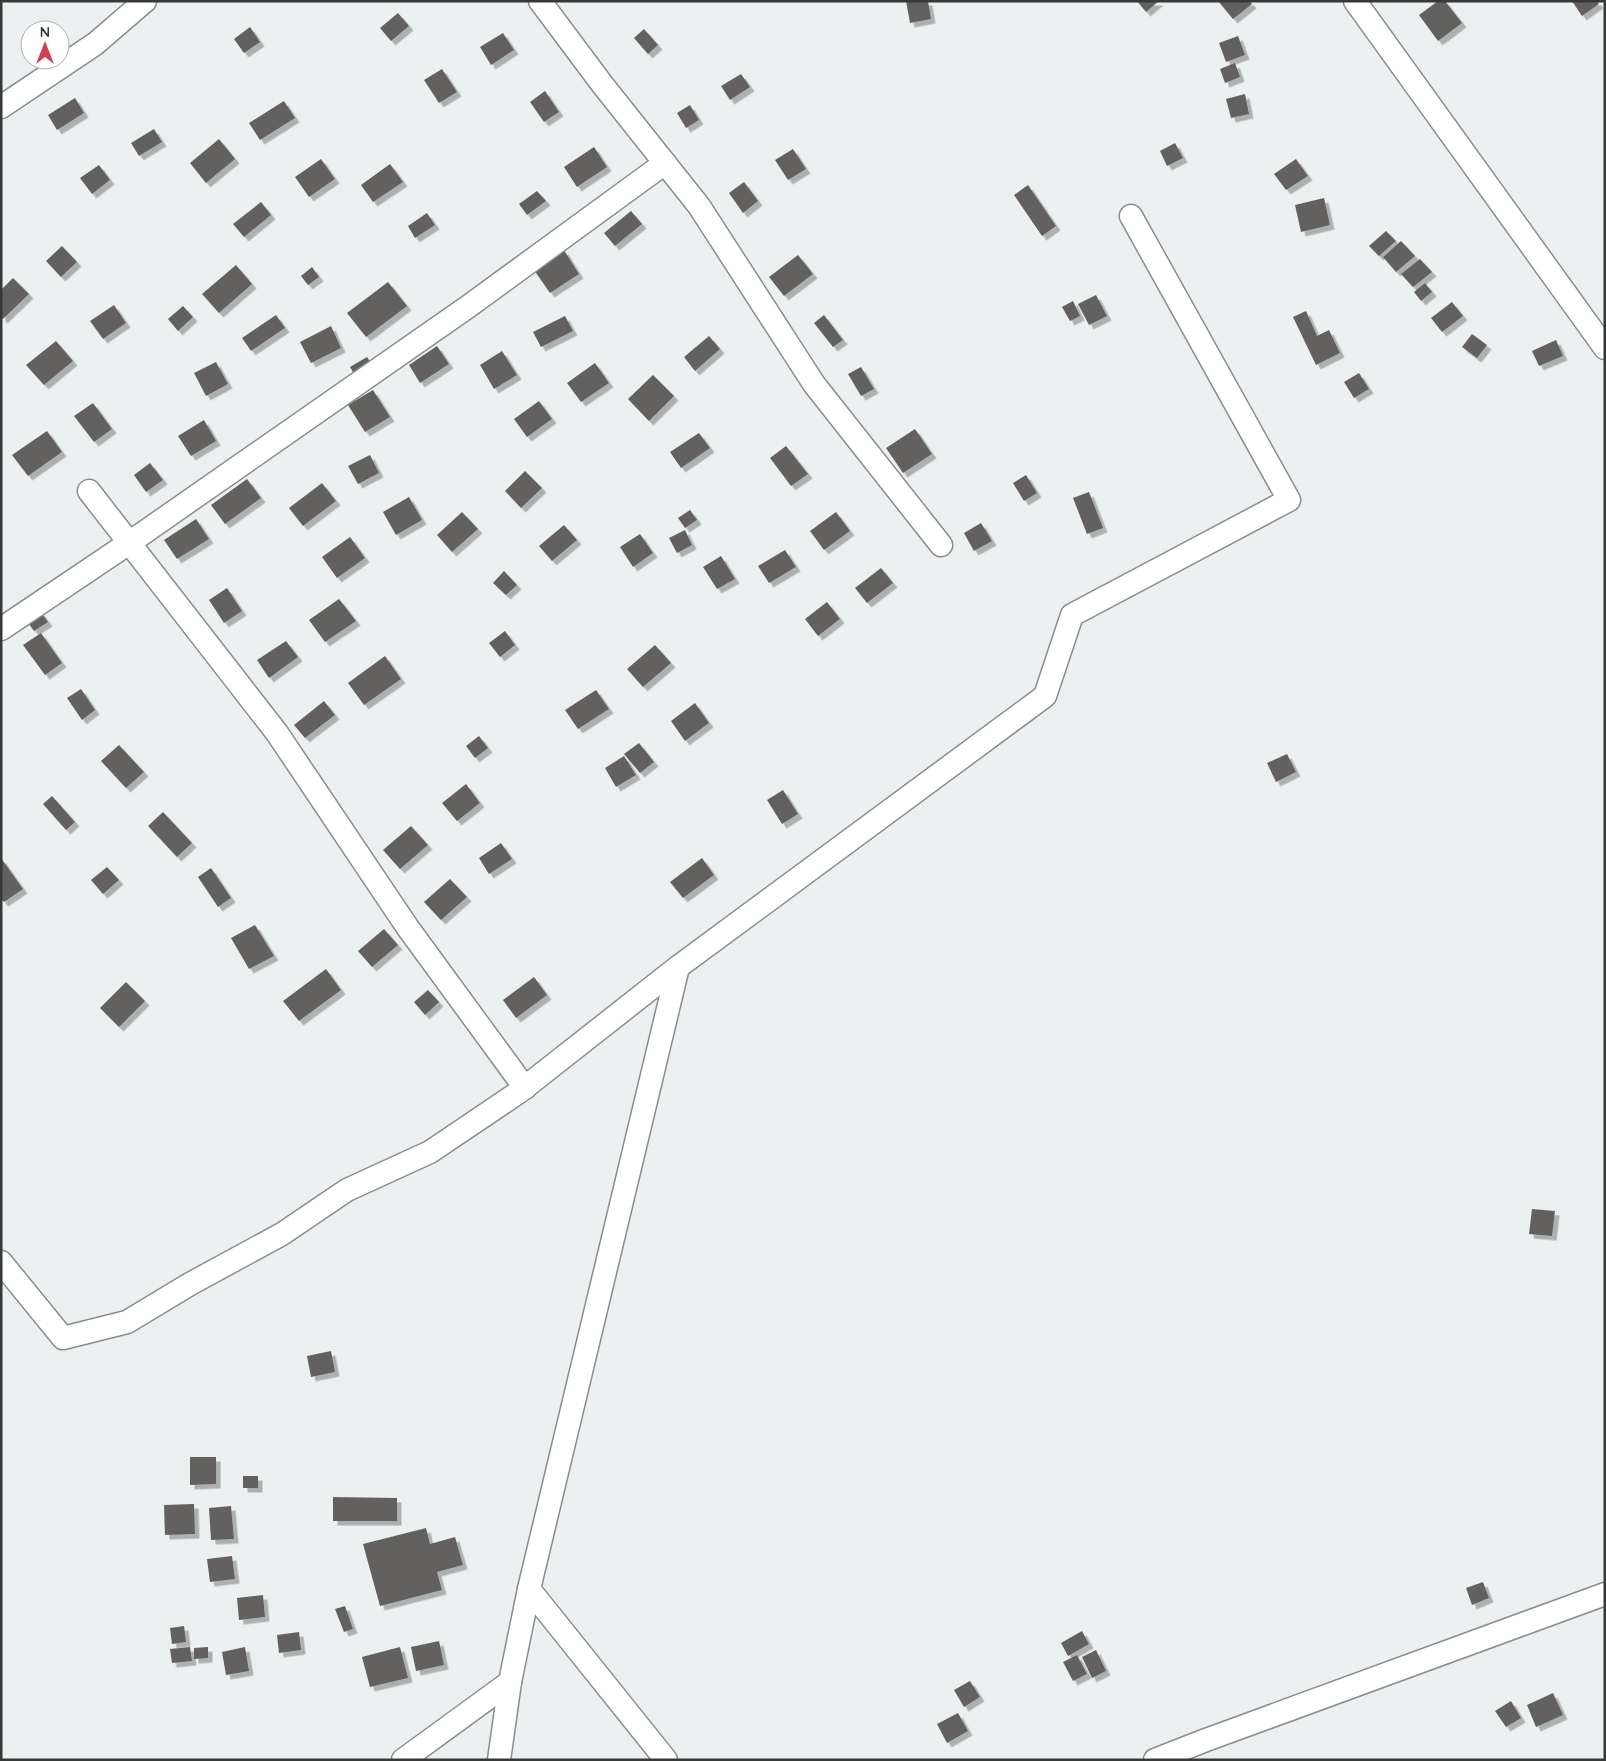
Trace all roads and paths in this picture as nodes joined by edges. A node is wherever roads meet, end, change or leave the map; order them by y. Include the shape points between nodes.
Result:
1 (145, 1) edge
2 (540, 1) edge
3 (1355, 1) edge
4 (1, 107) edge
5 (665, 163) junction
6 (1131, 216) dead end
7 (1605, 348) edge
8 (89, 491) dead end
9 (130, 543) junction
10 (940, 545) dead end
11 (1, 629) edge
12 (678, 967) junction
13 (525, 1088) junction
14 (1, 1262) edge
15 (529, 1589) junction
16 (1605, 1594) edge
17 (510, 1682) junction
18 (403, 1760) edge
19 (499, 1760) edge
20 (666, 1760) edge
21 (1155, 1760) edge

1 - 4 street via 95,44
2 - 5 street
3 - 7 street
5 - 9 street via 470,306
5 - 10 street via 699,206 814,384
6 - 12 street via 1289,500 1072,615 1045,696
8 - 9 street
9 - 11 street
9 - 13 street via 277,733 408,928
12 - 13 street
12 - 15 street
13 - 14 street via 430,1152 347,1190 282,1234 127,1322 63,1338
15 - 17 street
15 - 20 street
16 - 21 street
17 - 18 street
17 - 19 street

